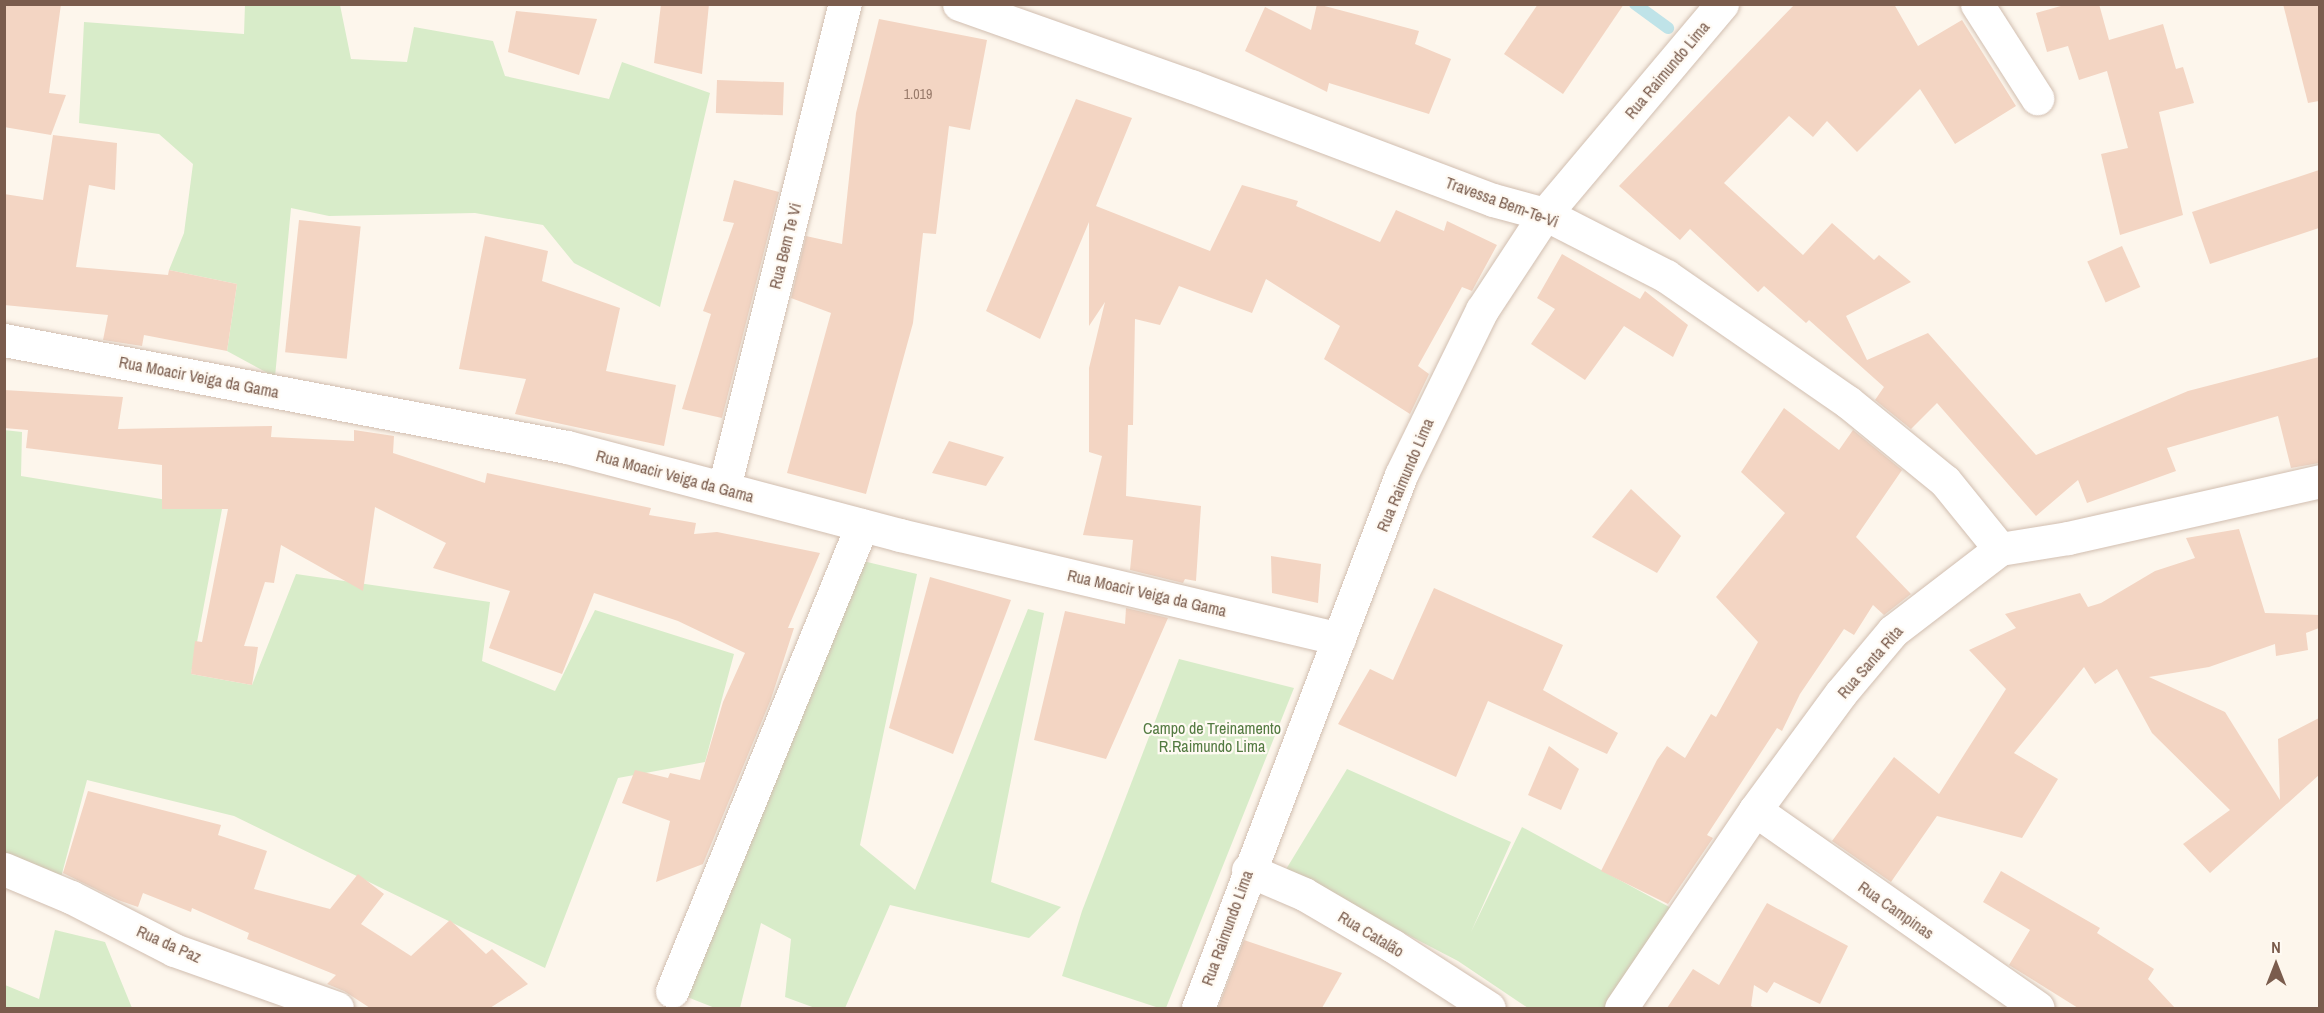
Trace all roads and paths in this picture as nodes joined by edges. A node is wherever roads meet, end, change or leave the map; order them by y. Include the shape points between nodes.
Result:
1 (845, 4) edge
2 (959, 4) edge
3 (1722, 4) edge
4 (1977, 4) edge
5 (2037, 98) dead end
6 (1545, 214) junction
7 (4, 340) edge
8 (2319, 481) edge
9 (724, 488) junction
10 (861, 525) junction
11 (2000, 549) junction
12 (1340, 639) junction
13 (1755, 810) junction
14 (4, 869) edge
15 (1248, 870) junction
16 (672, 991) dead end
17 (2021, 1004) edge
18 (337, 1008) edge
19 (1198, 1008) edge
20 (1489, 1008) edge
21 (1621, 1008) edge

1 - 9 street, Rua Bem Te Vi
2 - 6 street, Travessa Bem-Te-Vi via 1493,200
3 - 6 street, Rua Raimundo Lima
4 - 5 street
6 - 11 street, Travessa Bem-Te-Vi via 1666,276 1848,402 1945,481
6 - 12 street, Rua Raimundo Lima via 1482,310 1401,475
7 - 9 street, Rua Moacir Veiga da Gama via 567,447
8 - 11 street, Rua Santa Rita via 2068,538
9 - 10 street, Rua Moacir Veiga da Gama
10 - 12 street, Rua Moacir Veiga da Gama
10 - 16 street
11 - 13 street, Rua Santa Rita via 1893,631
12 - 15 street, Rua Raimundo Lima
13 - 17 street, Rua Campinas
13 - 21 street, Rua Santa Rita
14 - 18 street, Rua da Paz via 71,897 174,950
15 - 19 street, Rua Raimundo Lima
15 - 20 street, Rua Catalão via 1304,894 1393,945

